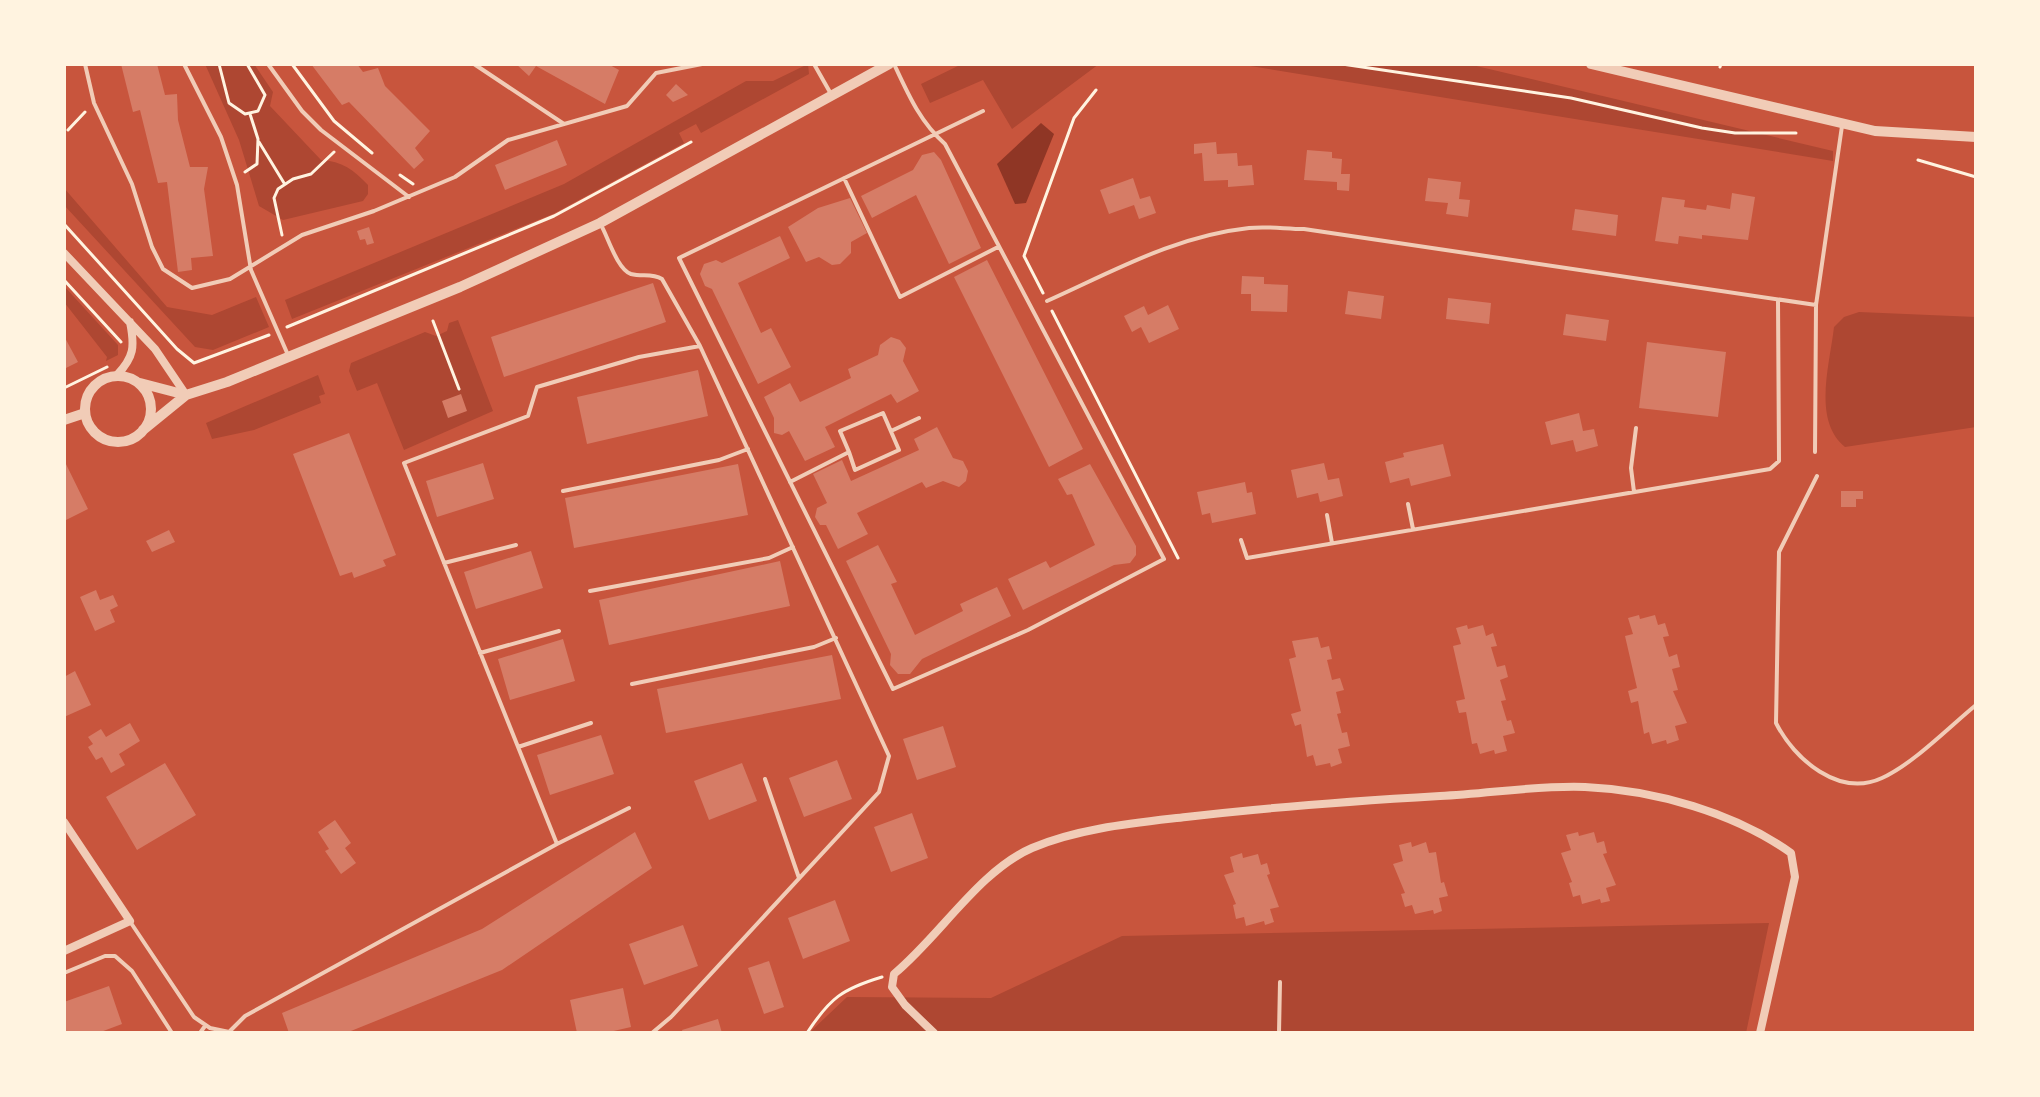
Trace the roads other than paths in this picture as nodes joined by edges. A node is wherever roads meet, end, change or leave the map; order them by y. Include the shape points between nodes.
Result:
1 (85, 64) edge
2 (184, 64) edge
3 (268, 64) edge
4 (474, 64) edge
5 (654, 64) edge
6 (702, 64) edge
7 (814, 64) edge
8 (892, 64) edge
9 (1591, 64) edge
10 (656, 73) junction
11 (832, 96) junction
12 (983, 111) dead end
13 (564, 124) junction
14 (1842, 124) junction
15 (933, 134) junction
16 (1976, 137) edge
17 (843, 177) junction
18 (409, 197) junction
19 (600, 223) junction
20 (998, 247) junction
21 (64, 253) edge
22 (251, 270) junction
23 (1778, 300) junction
24 (1047, 301) road end
25 (1816, 305) junction
26 (130, 322) junction
27 (700, 346) junction
28 (289, 357) junction
29 (117, 375) junction
30 (138, 382) junction
31 (186, 395) junction
32 (85, 413) junction
33 (919, 418) dead end
34 (64, 420) edge
35 (1636, 428) dead end
36 (143, 430) junction
37 (891, 431) junction
38 (748, 449) junction
39 (849, 452) junction
40 (1815, 452) dead end
41 (1817, 476) dead end
42 (790, 482) junction
43 (563, 491) dead end
44 (1634, 492) junction
45 (1408, 504) dead end
46 (1327, 515) dead end
47 (1413, 529) junction
48 (1241, 540) dead end
49 (1332, 543) junction
50 (516, 545) dead end
51 (793, 547) junction
52 (444, 563) junction
53 (590, 591) dead end
54 (559, 631) dead end
55 (836, 638) junction
56 (480, 653) junction
57 (632, 684) dead end
58 (1976, 705) edge
59 (591, 723) dead end
60 (518, 747) junction
61 (765, 779) dead end
62 (629, 808) dead end
63 (64, 822) edge
64 (557, 844) junction
65 (799, 878) junction
66 (130, 921) junction
67 (64, 951) edge
68 (64, 973) edge
69 (1280, 982) dead end
70 (205, 1026) junction
71 (232, 1032) edge
72 (172, 1033) edge
73 (200, 1033) edge
74 (652, 1033) edge
75 (934, 1033) edge
76 (1279, 1033) edge
77 (1760, 1033) edge

1 - 22 lane via 94,103 163,269 192,288
2 - 22 lane via 212,115 234,176
3 - 18 lane via 302,111
4 - 13 lane
5 - 10 lane
6 - 10 lane
7 - 11 lane
8 - 11 street
8 - 15 lane
9 - 14 street
10 - 13 lane via 627,106
11 - 19 street
12 - 15 lane
13 - 18 lane via 508,140 455,177
14 - 16 street
14 - 25 lane
15 - 17 lane
15 - 20 lane via 945,144
17 - 20 lane via 900,297
17 - 42 lane via 679,258
18 - 22 lane via 302,235
19 - 27 lane via 623,268 662,279
19 - 28 street
20 - 42 lane via 1164,559 1028,630 893,689
21 - 26 street
22 - 28 lane
23 - 24 lane via 1304,229 1250,227 1191,237
23 - 25 lane
23 - 44 lane via 1779,461 1770,469
25 - 40 lane
26 - 29 street via 135,346
26 - 31 street via 165,361
27 - 38 lane
27 - 52 lane via 639,357 537,387 528,416 404,463
28 - 31 street
29 - 30 street
29 - 32 street via 89,392
30 - 31 street
30 - 36 street via 150,400
31 - 36 street
32 - 34 street
32 - 36 street via 103,438 125,441
33 - 37 lane
35 - 44 lane
37 - 39 lane via 899,450 855,470
37 - 39 lane via 883,413 840,431
38 - 43 lane via 719,460
38 - 51 lane
39 - 42 lane
41 - 58 lane via 1779,552 1776,723 1794,753 1837,780 1882,778
44 - 47 lane
45 - 47 lane
46 - 49 lane
47 - 49 lane
48 - 49 lane via 1247,558
50 - 52 lane
51 - 53 lane via 769,558
51 - 55 lane
52 - 56 lane
54 - 56 lane
55 - 57 lane
55 - 65 lane via 889,756 879,792
56 - 60 lane
59 - 60 lane
60 - 64 lane
61 - 65 lane
62 - 64 lane
63 - 66 street
64 - 71 lane via 245,1016
65 - 74 lane
66 - 67 street
66 - 70 lane
68 - 72 lane via 115,956 132,971
69 - 76 lane
70 - 71 lane
70 - 73 lane
75 - 77 street via 892,987 894,974 1002,865 1031,848 1135,823 1244,811 1587,787 1706,810 1791,853 1795,877

